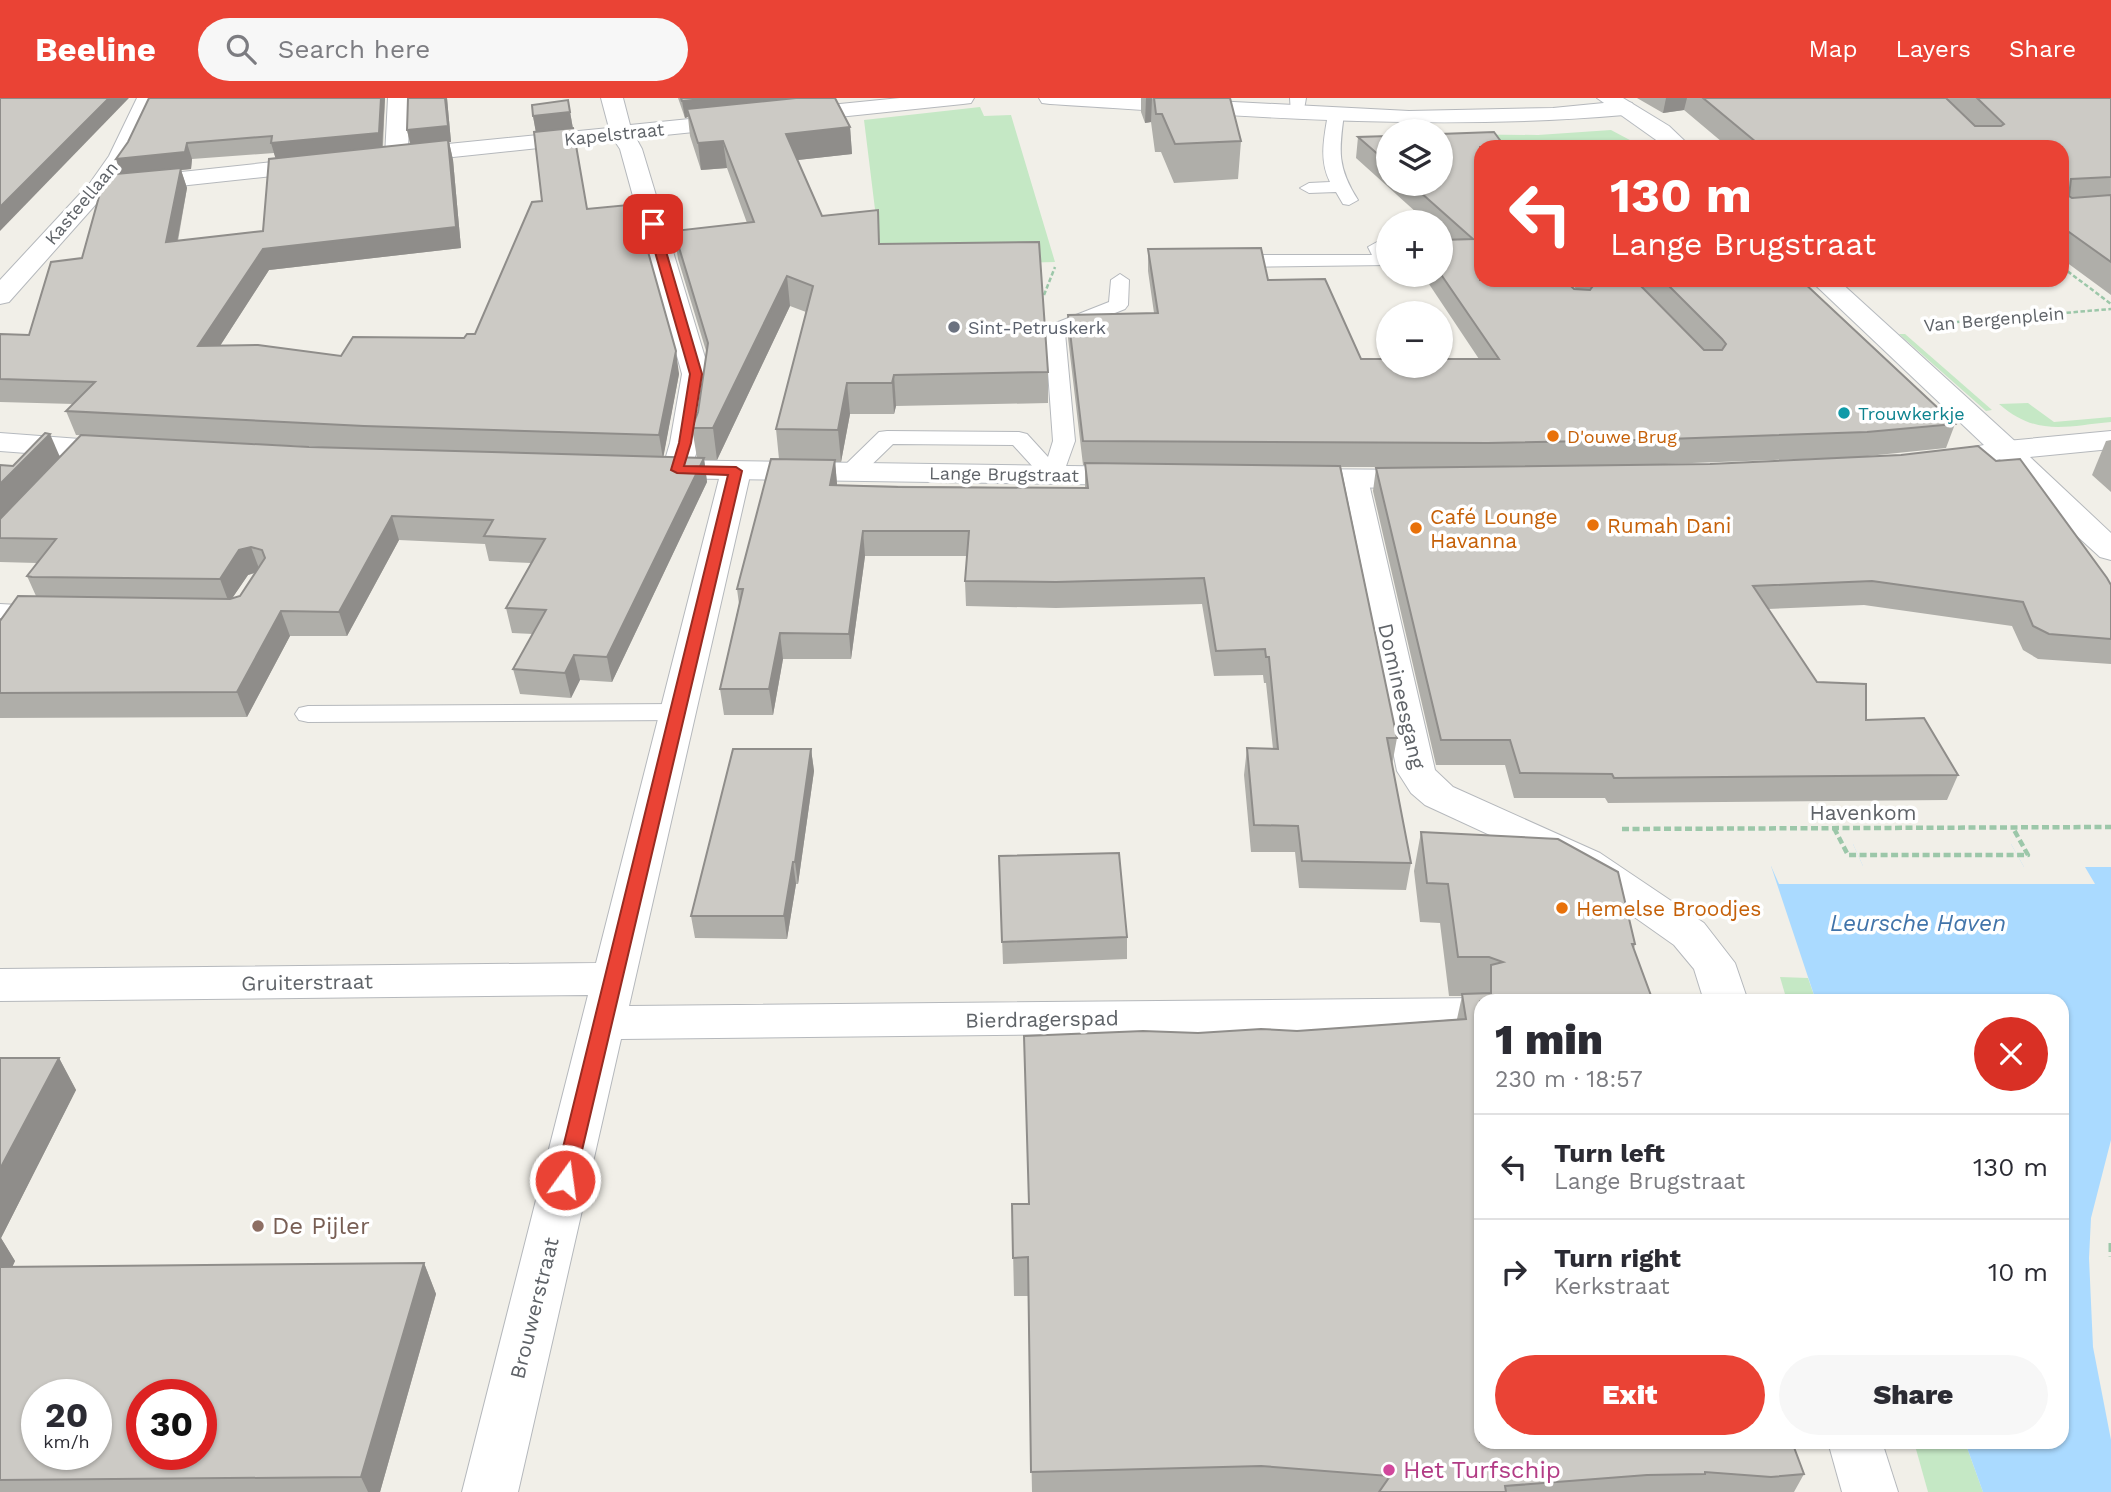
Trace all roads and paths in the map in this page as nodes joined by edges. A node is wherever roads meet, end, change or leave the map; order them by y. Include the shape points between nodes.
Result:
1 (148, 98) edge
2 (399, 98) edge
3 (612, 98) edge
4 (963, 98) edge
5 (1050, 98) edge
6 (1079, 99) edge
7 (1616, 103) edge
8 (1298, 105) edge
9 (1336, 114) junction
10 (621, 134) junction
11 (1670, 140) edge
12 (396, 156) junction
13 (369, 159) edge
14 (342, 162) edge
15 (98, 187) junction
16 (1309, 188) dead end
17 (1376, 260) edge
18 (1220, 261) edge
19 (27, 266) junction
20 (0, 267) edge
21 (2069, 272) edge
22 (1120, 280) dead end
23 (1831, 287) edge
24 (0, 296) edge
25 (2111, 303) edge
26 (2111, 309) edge
27 (1876, 329) junction
28 (2111, 440) edge
29 (0, 442) edge
30 (84, 449) junction
31 (2007, 450) junction
32 (150, 453) edge
33 (1902, 464) edge
34 (623, 468) edge
35 (677, 470) junction
36 (736, 471) junction
37 (60, 472) edge
38 (1053, 475) junction
39 (1162, 477) edge
40 (1258, 478) edge
41 (1353, 479) junction
42 (1451, 479) edge
43 (2111, 550) edge
44 (0, 611) edge
45 (70, 612) edge
46 (678, 712) junction
47 (308, 715) dead end
48 (2012, 827) junction
49 (2111, 827) edge
50 (1834, 828) junction
51 (1615, 829) dead end
52 (0, 985) edge
53 (1718, 994) edge
54 (608, 1001) junction
55 (1474, 1014) edge
56 (2111, 1243) edge
57 (2111, 1257) edge
58 (1858, 1449) edge
59 (490, 1492) edge
60 (1870, 1492) edge

1 - 15 street, Kasteellaan via 120,157
2 - 12 street
3 - 10 street
4 - 10 street, Kapelstraat
5 - 6 street
6 - 8 street
7 - 9 street via 1512,117
7 - 11 street
8 - 9 street
9 - 16 lane via 1332,173 1345,194
10 - 12 street, Kapelstraat
10 - 35 street via 631,149 696,374
12 - 13 street, Kapelstraat
14 - 15 street
15 - 19 street, Kasteellaan
17 - 18 lane
19 - 20 street
19 - 24 street, Kasteellaan
21 - 25 path, Van Bergenplein
22 - 38 lane via 1118,305 1055,330 1064,441
23 - 27 street, Van Bergenplein
26 - 27 path, Van Bergenplein
27 - 31 street, Van Bergenplein
28 - 31 street
29 - 30 street
30 - 32 street
30 - 37 lane
31 - 33 street via 1955,461
31 - 43 street, Van Bergenplein
34 - 35 street, Lange Brugstraat
35 - 36 street, Lange Brugstraat
36 - 38 street, Lange Brugstraat
36 - 46 street, Brouwerstraat
38 - 39 street, Lange Brugstraat
40 - 41 street
41 - 42 street
41 - 53 street, Domineesgang via 1416,771 1425,784 1455,805 1586,863 1689,934 1714,963
44 - 45 lane
46 - 47 lane
46 - 54 street, Brouwerstraat
48 - 49 path, Havenkom
48 - 50 path, Havenkom
48 - 50 path via 2028,855 1847,855
50 - 51 path, Havenkom
52 - 54 street, Gruiterstraat
54 - 55 street, Bierdragerspad via 912,1020
54 - 59 street, Brouwerstraat
56 - 57 path
58 - 60 street

